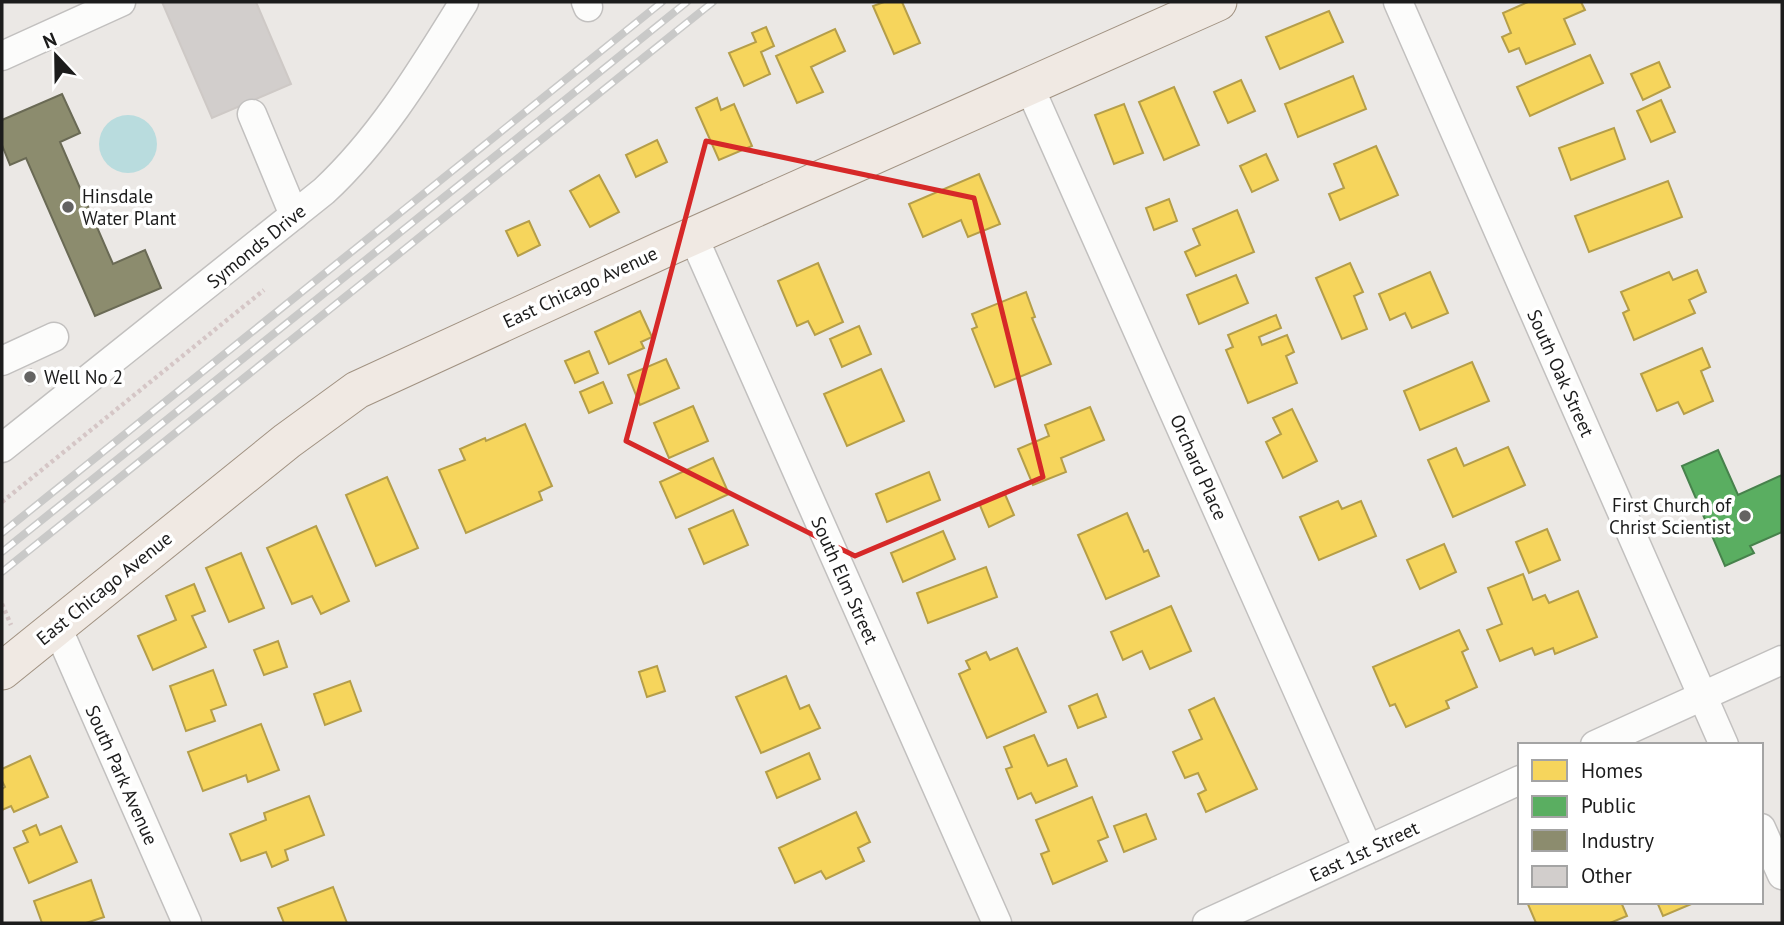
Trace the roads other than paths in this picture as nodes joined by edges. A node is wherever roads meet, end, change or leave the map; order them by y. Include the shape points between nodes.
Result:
1 (121, 2) edge
2 (464, 2) edge
3 (1218, 2) edge
4 (1398, 2) edge
5 (2, 56) edge
6 (1029, 86) junction
7 (252, 114) dead end
8 (293, 215) junction
9 (693, 236) junction
10 (54, 337) dead end
11 (2, 361) edge
12 (2, 448) edge
13 (57, 627) junction
14 (1782, 660) edge
15 (2, 671) edge
16 (1703, 695) junction
17 (1599, 743) edge
18 (1723, 743) edge
19 (1518, 781) edge
20 (1763, 832) edge
21 (1368, 849) junction
22 (1782, 875) edge
23 (187, 923) edge
24 (997, 923) edge
25 (1207, 923) edge

1 - 5 street
2 - 8 street, Symonds Drive via 382,128 353,164
3 - 6 main road, East Chicago Avenue
4 - 16 street, South Oak Street
6 - 9 main road, East Chicago Avenue
6 - 21 street, Orchard Place
7 - 8 street
8 - 12 street, Symonds Drive
9 - 13 main road, East Chicago Avenue via 357,390
9 - 24 street, South Elm Street
10 - 11 street
13 - 15 main road, East Chicago Avenue
13 - 23 street, South Park Avenue
14 - 16 street
16 - 17 street
16 - 18 street, South Oak Street
19 - 21 street, East 1st Street
20 - 22 street
21 - 25 street, East 1st Street

